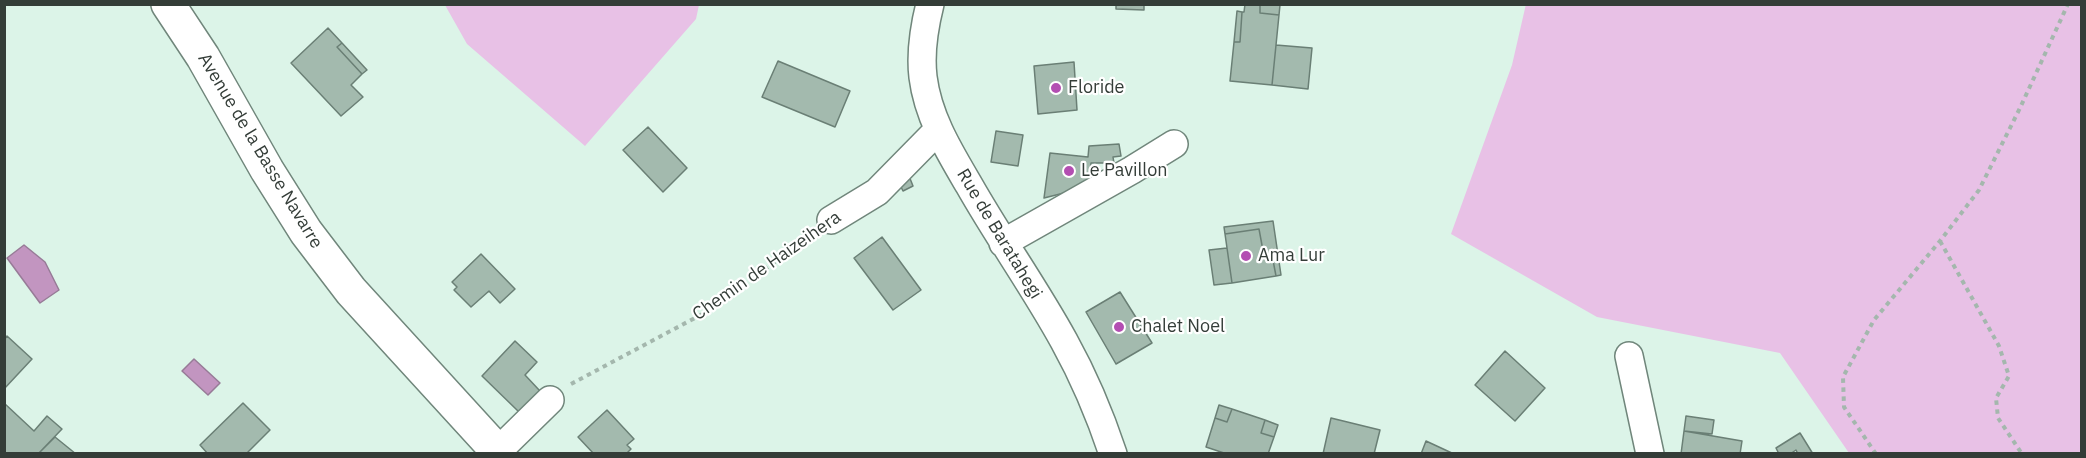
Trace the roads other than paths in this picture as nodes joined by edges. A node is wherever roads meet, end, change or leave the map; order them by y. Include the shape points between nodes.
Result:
1 (168, 4) edge
2 (930, 4) edge
3 (938, 130) junction
4 (1174, 144) dead end
5 (831, 220) road end
6 (1004, 243) junction
7 (1629, 356) dead end
8 (550, 400) road end
9 (499, 452) edge
10 (1113, 453) edge
11 (1650, 453) edge

1 - 9 street, Avenue de la Basse Navarre via 306,232 351,291
2 - 3 street, Rue de Baratahegi via 925,22 923,69
3 - 5 street, Chemin de Haizeihera via 878,192
3 - 6 street, Rue de Baratahegi
4 - 6 street
6 - 10 street, Rue de Baratahegi via 1064,340
7 - 11 street
8 - 9 street

